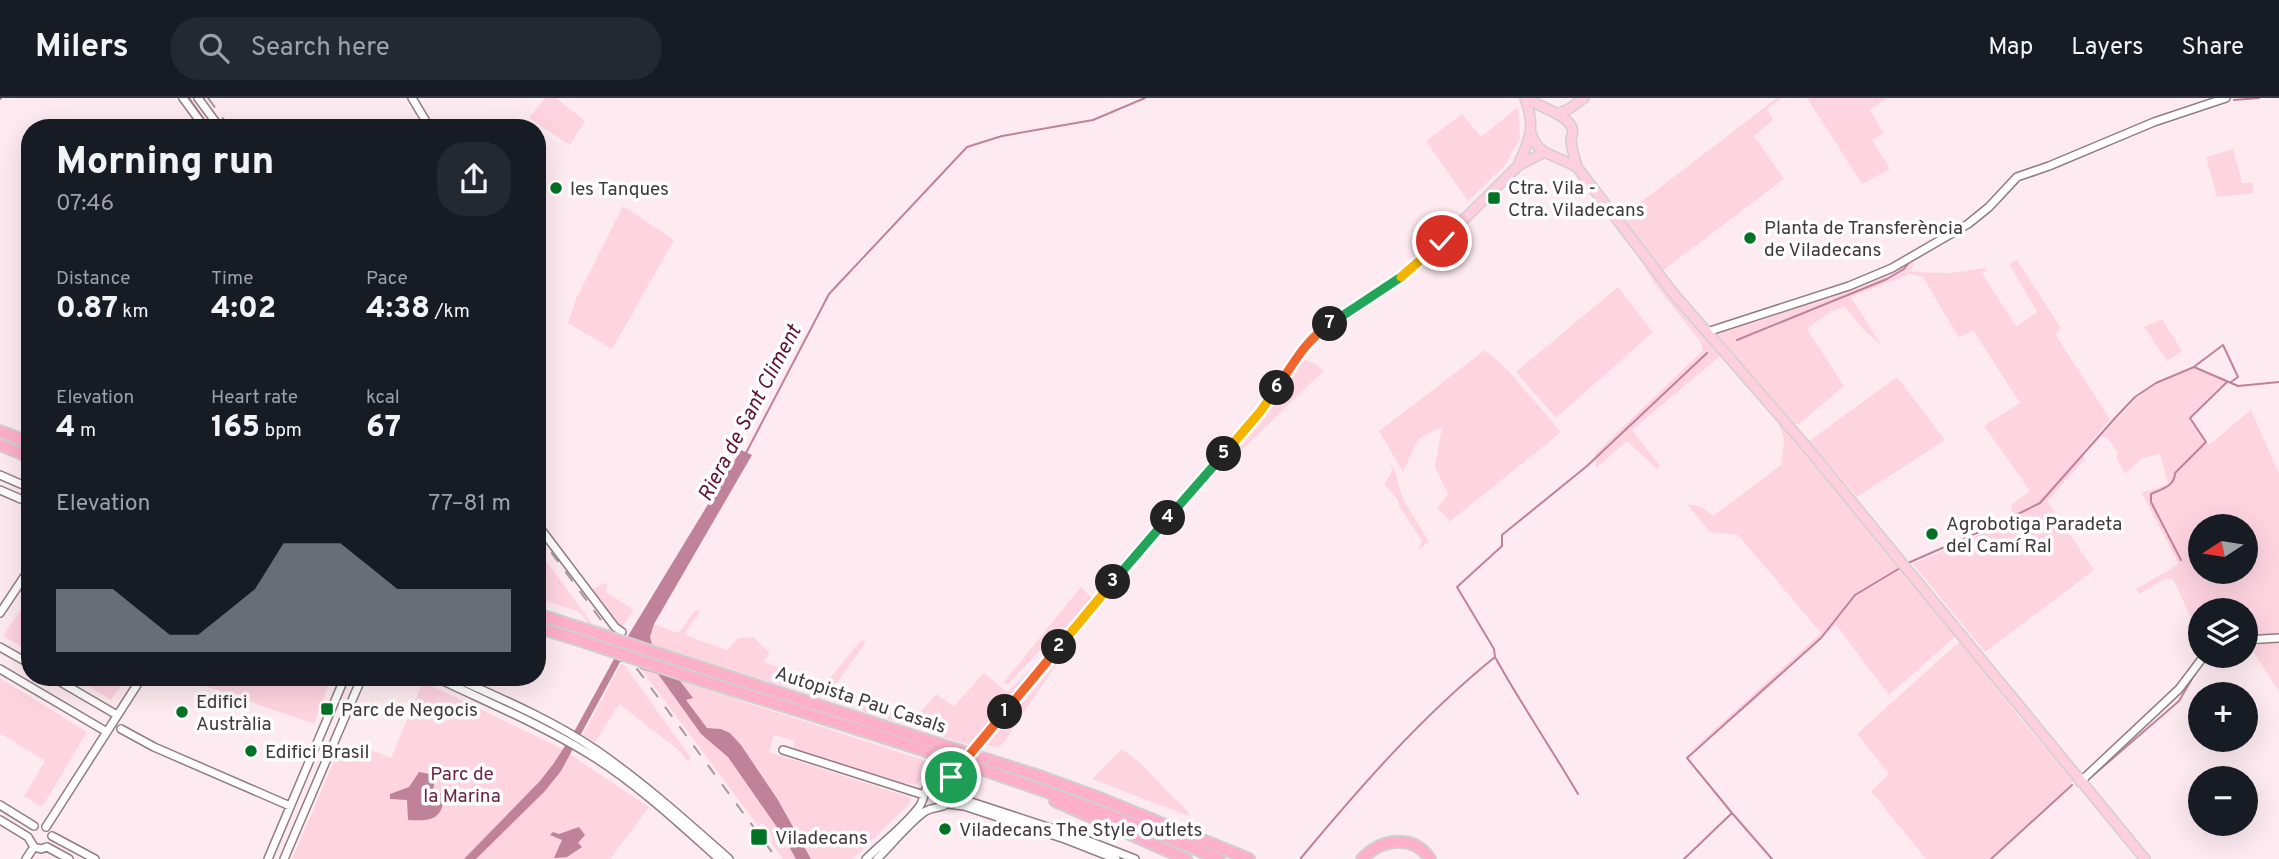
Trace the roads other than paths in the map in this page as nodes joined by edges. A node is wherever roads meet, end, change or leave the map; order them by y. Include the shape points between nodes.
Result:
1 (183, 98) edge
2 (198, 98) edge
3 (412, 98) edge
4 (1526, 98) edge
5 (2226, 98) edge
6 (1583, 99) edge
7 (1555, 113) junction
8 (198, 119) edge
9 (213, 119) edge
10 (425, 119) edge
11 (1572, 128) junction
12 (1532, 131) junction
13 (1571, 140) junction
14 (1548, 153) junction
15 (1519, 165) junction
16 (1577, 167) junction
17 (1707, 332) junction
18 (0, 431) edge
19 (21, 439) edge
20 (0, 445) edge
21 (21, 453) edge
22 (0, 475) edge
23 (21, 484) edge
24 (0, 490) edge
25 (21, 499) edge
26 (546, 536) edge
27 (21, 582) edge
28 (0, 613) edge
29 (546, 617) edge
30 (546, 630) edge
31 (622, 632) dead end
32 (2279, 638) edge
33 (2258, 639) edge
34 (0, 647) edge
35 (21, 659) edge
36 (2195, 668) edge
37 (0, 669) edge
38 (21, 681) edge
39 (29, 686) edge
40 (67, 686) edge
41 (136, 686) edge
42 (341, 686) edge
43 (358, 686) edge
44 (455, 686) edge
45 (473, 686) edge
46 (117, 715) junction
47 (121, 729) dead end
48 (107, 732) junction
49 (561, 733) junction
50 (783, 750) dead end
51 (593, 752) junction
52 (949, 780) junction
53 (1015, 781) junction
54 (2080, 782) junction
55 (951, 792) junction
56 (924, 796) junction
57 (948, 804) junction
58 (0, 805) edge
59 (290, 806) junction
60 (933, 808) junction
61 (0, 820) edge
62 (34, 827) junction
63 (46, 827) junction
64 (52, 836) junction
65 (28, 837) junction
66 (34, 847) junction
67 (47, 847) junction
68 (26, 859) edge
69 (69, 859) edge
70 (94, 859) edge
71 (268, 859) edge
72 (284, 859) edge
73 (719, 859) edge
74 (729, 859) edge
75 (866, 859) edge
76 (877, 859) edge
77 (1116, 859) edge
78 (1135, 859) edge
79 (1186, 859) edge
80 (1219, 859) edge
81 (1249, 859) edge
82 (1362, 859) edge
83 (1428, 859) edge
84 (2145, 859) edge

1 - 8 street
2 - 9 street
3 - 10 street
4 - 7 main road
4 - 12 main road
5 - 17 street via 2017,177 1968,224 1892,268
6 - 7 main road
6 - 11 main road
7 - 11 main road
7 - 12 main road via 1539,118
11 - 13 main road
12 - 14 main road via 1536,145
12 - 15 main road
13 - 14 main road via 1564,150
13 - 16 main road
14 - 15 main road
14 - 16 main road
15 - 52 main road, bridge via 1416,264 1311,340 1254,419
16 - 17 main road
17 - 54 main road
18 - 19 highway
20 - 21 highway
22 - 23 street
24 - 25 street
26 - 31 street
27 - 28 street
29 - 81 highway, Autopista Pau Casals, bridge via 1042,777
30 - 53 highway, Autopista Pau Casals, bridge
32 - 33 street
34 - 35 street
36 - 54 street via 2179,689
37 - 38 street
39 - 48 street
40 - 46 street
41 - 46 street
42 - 59 street
43 - 72 street
44 - 49 street
45 - 49 street
46 - 48 street
47 - 59 street
48 - 63 street
49 - 51 street
50 - 56 street
51 - 73 street
51 - 74 street via 653,792
52 - 55 street
52 - 56 street via 933,781
53 - 79 highway
53 - 80 highway, Autopista Pau Casals
54 - 84 main road
55 - 57 street
55 - 78 street
56 - 60 street
56 - 75 street via 918,808
57 - 60 street
57 - 77 street
58 - 62 street
59 - 71 street
60 - 76 street
61 - 65 street
62 - 63 street
62 - 65 street
63 - 64 street
64 - 67 street
64 - 70 street
65 - 66 street
66 - 67 street
66 - 68 street
67 - 69 street
82 - 83 highway via 1376,846 1399,841 1422,849

